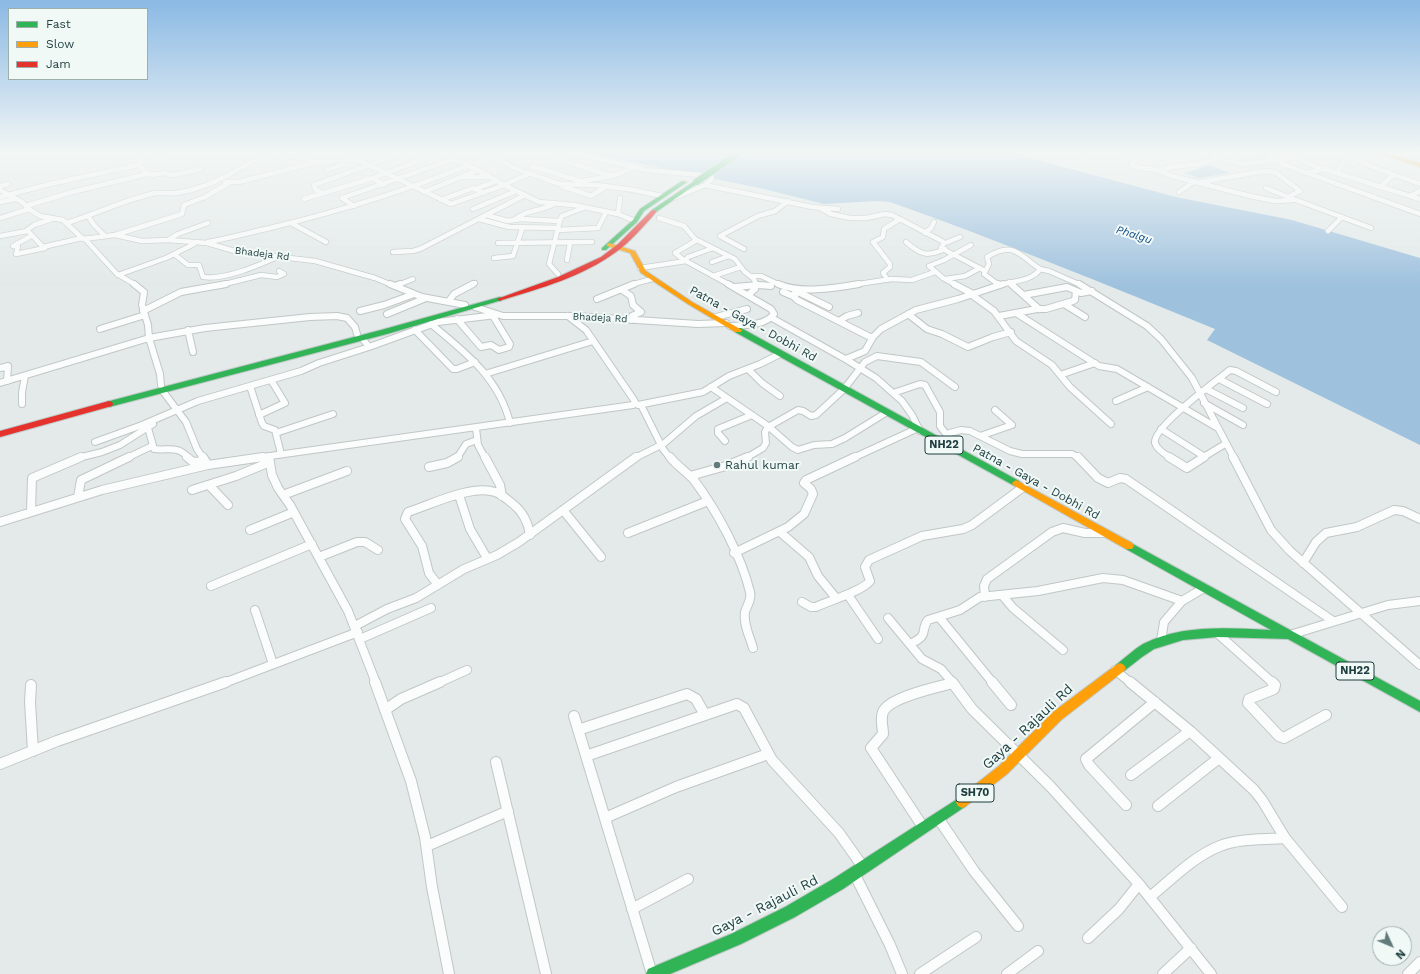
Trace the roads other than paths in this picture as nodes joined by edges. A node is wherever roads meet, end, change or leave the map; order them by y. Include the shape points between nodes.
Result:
1 (10, 196) edge
2 (59, 196) edge
3 (143, 196) edge
4 (207, 196) edge
5 (313, 196) edge
6 (348, 196) edge
7 (384, 196) edge
8 (433, 196) edge
9 (452, 196) edge
10 (474, 196) edge
11 (503, 196) edge
12 (524, 196) edge
13 (526, 196) edge
14 (661, 196) edge
15 (675, 196) edge
16 (765, 196) edge
17 (1252, 196) edge
18 (1371, 196) edge
19 (1288, 197) edge
20 (620, 198) dead end
21 (14, 199) junction
22 (304, 199) dead end
23 (441, 200) junction
24 (1295, 200) junction
25 (788, 201) junction
26 (0, 202) edge
27 (554, 204) junction
28 (354, 206) junction
29 (27, 208) junction
30 (583, 208) junction
31 (820, 208) junction
32 (473, 209) dead end
33 (838, 209) dead end
34 (606, 212) junction
35 (618, 214) junction
36 (1420, 214) edge
37 (486, 215) junction
38 (88, 216) junction
39 (1342, 217) junction
40 (0, 218) edge
41 (54, 218) junction
42 (479, 218) junction
43 (659, 218) dead end
44 (900, 219) junction
45 (514, 220) junction
46 (559, 221) junction
47 (635, 221) junction
48 (934, 222) dead end
49 (67, 223) junction
50 (208, 223) dead end
51 (292, 223) junction
52 (1371, 228) dead end
53 (522, 229) junction
54 (558, 229) junction
55 (27, 231) junction
56 (1328, 231) dead end
57 (925, 233) junction
58 (115, 235) junction
59 (0, 236) edge
60 (31, 236) junction
61 (105, 236) junction
62 (960, 237) dead end
63 (83, 239) junction
64 (168, 240) junction
65 (698, 240) junction
66 (326, 242) dead end
67 (592, 242) dead end
68 (716, 242) junction
69 (906, 242) dead end
70 (196, 243) junction
71 (207, 243) junction
72 (498, 243) dead end
73 (518, 243) junction
74 (554, 243) junction
75 (570, 243) junction
76 (609, 245) junction
77 (971, 245) dead end
78 (944, 246) junction
79 (45, 248) junction
80 (618, 248) junction
81 (744, 249) dead end
82 (393, 252) dead end
83 (957, 253) junction
84 (174, 254) junction
85 (729, 256) junction
86 (278, 257) junction
87 (494, 258) dead end
88 (567, 260) dead end
89 (685, 260) junction
90 (712, 262) dead end
91 (741, 267) junction
92 (640, 268) junction
93 (1040, 269) junction
94 (983, 270) junction
95 (279, 271) dead end
96 (935, 272) junction
97 (558, 274) junction
98 (118, 275) junction
99 (713, 276) junction
100 (750, 276) junction
101 (412, 278) dead end
102 (766, 278) junction
103 (652, 279) junction
104 (946, 279) junction
105 (888, 280) junction
106 (1009, 282) junction
107 (475, 283) dead end
108 (999, 285) junction
109 (395, 286) junction
110 (757, 286) junction
111 (771, 286) dead end
112 (734, 287) junction
113 (622, 290) junction
114 (1076, 291) junction
115 (1092, 291) junction
116 (783, 292) dead end
117 (795, 293) junction
118 (414, 294) junction
119 (748, 295) junction
120 (973, 295) junction
121 (1024, 295) junction
122 (426, 298) junction
123 (597, 299) dead end
124 (449, 302) junction
125 (1064, 304) junction
126 (465, 305) junction
127 (475, 307) junction
128 (829, 307) dead end
129 (747, 309) dead end
130 (1039, 309) junction
131 (360, 311) dead end
132 (144, 313) junction
133 (858, 313) dead end
134 (1016, 313) junction
135 (387, 314) dead end
136 (908, 314) junction
137 (496, 315) junction
138 (568, 316) junction
139 (999, 316) junction
140 (716, 317) junction
141 (1085, 317) dead end
142 (772, 318) junction
143 (457, 319) junction
144 (631, 320) junction
145 (839, 321) junction
146 (431, 324) junction
147 (728, 325) junction
148 (100, 329) dead end
149 (188, 330) junction
150 (415, 330) junction
151 (1011, 332) junction
152 (360, 336) junction
153 (149, 338) junction
154 (872, 338) junction
155 (594, 342) junction
156 (369, 347) junction
157 (193, 352) dead end
158 (780, 354) junction
159 (846, 360) junction
160 (475, 362) junction
161 (1095, 364) junction
162 (860, 367) junction
163 (0, 368) edge
164 (748, 369) junction
165 (485, 374) junction
166 (1060, 375) junction
167 (25, 376) junction
168 (1219, 379) junction
169 (271, 380) junction
170 (7, 381) junction
171 (0, 383) edge
172 (250, 386) junction
173 (711, 387) junction
174 (955, 387) dead end
175 (1148, 387) junction
176 (161, 388) junction
177 (844, 389) junction
178 (1203, 392) junction
179 (1276, 392) dead end
180 (893, 393) junction
181 (780, 396) dead end
182 (727, 398) junction
183 (1116, 401) dead end
184 (1204, 403) junction
185 (22, 404) dead end
186 (1268, 404) dead end
187 (633, 405) junction
188 (641, 405) junction
189 (1184, 408) junction
190 (1243, 408) dead end
191 (176, 410) junction
192 (995, 410) dead end
193 (887, 412) junction
194 (333, 414) dead end
195 (166, 415) junction
196 (259, 415) junction
197 (752, 415) junction
198 (510, 423) junction
199 (1111, 424) dead end
200 (1243, 425) dead end
201 (768, 426) junction
202 (1216, 427) junction
203 (148, 428) junction
204 (476, 428) junction
205 (1161, 429) junction
206 (0, 430) edge
207 (918, 430) junction
208 (276, 433) junction
209 (0, 434) edge
210 (980, 436) junction
211 (477, 440) junction
212 (725, 441) dead end
213 (96, 442) dead end
214 (1225, 444) junction
215 (152, 446) junction
216 (661, 446) junction
217 (281, 454) junction
218 (1205, 457) junction
219 (270, 459) junction
220 (206, 463) junction
221 (430, 467) dead end
222 (347, 470) dead end
223 (690, 476) junction
224 (210, 485) junction
225 (1022, 488) junction
226 (192, 490) dead end
227 (283, 495) junction
228 (459, 495) junction
229 (502, 496) junction
230 (78, 497) junction
231 (708, 501) junction
232 (228, 505) dead end
233 (563, 510) junction
234 (30, 512) junction
235 (294, 512) junction
236 (1420, 519) edge
237 (0, 522) edge
238 (250, 530) dead end
239 (780, 532) junction
240 (628, 533) dead end
241 (1103, 533) junction
242 (530, 535) junction
243 (312, 544) junction
244 (378, 550) dead end
245 (734, 552) junction
246 (319, 557) junction
247 (601, 557) dead end
248 (488, 558) junction
249 (1303, 563) junction
250 (438, 585) junction
251 (210, 586) dead end
252 (1204, 588) junction
253 (848, 595) junction
254 (1002, 595) junction
255 (985, 597) junction
256 (836, 598) junction
257 (1182, 601) junction
258 (1420, 601) edge
259 (802, 602) dead end
260 (431, 608) dead end
261 (255, 610) dead end
262 (1361, 613) junction
263 (939, 617) junction
264 (888, 618) dead end
265 (1333, 621) junction
266 (358, 632) junction
267 (1217, 633) junction
268 (1290, 635) junction
269 (878, 638) dead end
270 (1161, 641) junction
271 (910, 644) junction
272 (753, 648) dead end
273 (1063, 650) dead end
274 (273, 664) junction
275 (1420, 665) edge
276 (467, 670) dead end
277 (1115, 670) junction
278 (953, 683) junction
279 (31, 685) dead end
280 (1155, 702) junction
281 (1010, 705) dead end
282 (1420, 707) edge
283 (385, 710) junction
284 (705, 715) junction
285 (1326, 715) dead end
286 (574, 716) dead end
287 (578, 730) junction
288 (1190, 731) junction
289 (33, 751) junction
290 (768, 754) junction
291 (1019, 755) junction
292 (586, 756) junction
293 (1219, 758) junction
294 (496, 762) dead end
295 (0, 764) edge
296 (1131, 775) dead end
297 (1126, 805) dead end
298 (1158, 806) dead end
299 (508, 810) junction
300 (605, 818) junction
301 (938, 818) junction
302 (923, 828) junction
303 (1284, 838) junction
304 (426, 846) junction
305 (858, 870) junction
306 (688, 879) dead end
307 (1139, 884) junction
308 (1150, 897) junction
309 (1342, 907) dead end
310 (632, 909) junction
311 (1018, 926) dead end
312 (976, 937) dead end
313 (1088, 938) dead end
314 (1190, 948) junction
315 (1038, 951) dead end
316 (1420, 962) edge
317 (449, 974) edge
318 (546, 974) edge
319 (653, 974) edge
320 (902, 974) edge
321 (920, 974) edge
322 (1007, 974) edge
323 (1164, 974) edge
324 (1211, 974) edge
325 (1408, 974) edge

1 - 21 street
2 - 29 street
3 - 38 street via 113,205
4 - 58 street via 184,205 182,214
5 - 22 street
6 - 28 street via 342,199
7 - 28 street
8 - 23 street
9 - 23 street
10 - 23 street via 453,204
11 - 32 street
12 - 37 street
13 - 27 street
14 - 47 main road via 642,210
15 - 80 main road via 653,212
16 - 25 street
17 - 24 street via 1279,201
18 - 36 street
19 - 24 street
20 - 35 street
21 - 26 street
21 - 29 street via 22,202
24 - 39 street
25 - 31 street
25 - 68 street via 775,211 758,216 721,235
27 - 30 street via 570,204
27 - 45 street via 546,208 526,210
28 - 51 street
29 - 40 street
29 - 41 street via 42,217
30 - 34 street
30 - 46 street via 562,216
31 - 33 street
31 - 44 street via 844,218 889,214
34 - 35 street
34 - 54 street via 598,228
35 - 47 street
37 - 42 street
37 - 45 street via 508,221
38 - 49 street
38 - 61 street
39 - 52 street
39 - 56 street
41 - 49 street
41 - 55 street via 32,226
42 - 53 street via 506,227
42 - 82 street via 417,250
43 - 65 street via 684,226
44 - 57 street
44 - 105 street via 884,229 883,237 872,242 890,264 883,273
45 - 46 street
46 - 54 street
47 - 76 main road
48 - 57 street
49 - 63 street
50 - 64 street
51 - 66 street
51 - 71 street
53 - 54 street
53 - 73 street
54 - 74 street
55 - 59 street
55 - 60 street
57 - 78 street via 942,242
58 - 61 street, Bhadeja Rd
58 - 64 street, Bhadeja Rd via 142,241
60 - 79 street via 38,239
60 - 79 street, Bhadeja Rd via 13,246 18,247 16,254
61 - 63 street, Bhadeja Rd
62 - 78 street
63 - 79 street, Bhadeja Rd
63 - 98 street
64 - 70 street, Bhadeja Rd
65 - 68 street via 708,245
65 - 89 street via 674,252
67 - 75 street
68 - 81 street
68 - 85 street
68 - 89 street
69 - 78 street via 926,255
70 - 71 street, Bhadeja Rd
70 - 84 street
71 - 86 street, Bhadeja Rd via 238,252
72 - 73 street
73 - 74 street
73 - 87 street via 513,256
74 - 75 street
74 - 97 street via 549,266
75 - 88 street
76 - 80 main road, Patna - Gaya - Dobhi Rd / NH22
76 - 97 main road via 583,265
77 - 83 street
78 - 83 street
80 - 92 main road, Patna - Gaya - Dobhi Rd / NH22 via 633,252
80 - 127 main road via 590,266
83 - 94 street
83 - 96 street via 929,266
84 - 86 street via 188,265 199,265 202,277 206,278 224,275
84 - 98 street
85 - 90 street
85 - 91 street
86 - 109 street, Bhadeja Rd via 328,264
89 - 92 street
89 - 99 street
91 - 99 street
91 - 100 street
92 - 103 main road, Patna - Gaya - Dobhi Rd / NH22
93 - 94 street via 1020,253 1002,249 987,257 989,264
93 - 106 street via 1037,274 1030,277
93 - 115 street via 1072,280
94 - 104 street
94 - 108 street via 985,275
95 - 132 street via 284,274 277,277 261,275 173,294
96 - 104 street
96 - 105 street via 912,280
97 - 126 main road via 509,293
98 - 132 street via 144,292
99 - 112 street
100 - 102 street
100 - 110 street
101 - 109 street
102 - 110 street
102 - 117 street
103 - 113 street
103 - 140 main road, Patna - Gaya - Dobhi Rd / NH22
104 - 120 street
105 - 117 street
106 - 108 street
106 - 121 street
107 - 124 street via 454,294
108 - 120 street
109 - 118 street, Bhadeja Rd
110 - 111 street
110 - 112 street
110 - 119 street
112 - 119 street
113 - 123 street
113 - 144 street via 632,297 633,305 642,312 632,316
114 - 115 street
114 - 121 street via 1067,287
114 - 125 street via 1074,301
115 - 178 street via 1154,332
116 - 117 street
117 - 128 street
117 - 145 street via 797,300
118 - 122 street, Bhadeja Rd
118 - 131 street
119 - 142 street via 771,309 774,314
120 - 136 street via 931,305
120 - 139 street
121 - 130 street
122 - 124 street, Bhadeja Rd
122 - 135 street
124 - 126 street, Bhadeja Rd
125 - 130 street
125 - 141 street
126 - 152 main road
127 - 137 street, Bhadeja Rd
127 - 152 main road
129 - 140 street
130 - 134 street
132 - 148 street
132 - 153 street
133 - 145 street
134 - 139 street
134 - 161 street
136 - 151 street via 924,328 968,347 993,336
136 - 154 street via 880,329
137 - 138 street, Bhadeja Rd
137 - 143 street
137 - 143 street via 510,344 509,347 499,350 491,345 480,346
138 - 144 street, Bhadeja Rd
138 - 155 street via 583,328
139 - 151 street
140 - 147 main road, Patna - Gaya - Dobhi Rd / NH22
142 - 147 street, Bhadeja Rd
142 - 159 street
143 - 146 street
144 - 147 street, Bhadeja Rd
145 - 154 street
146 - 150 street
146 - 160 street
147 - 158 main road, Patna - Gaya - Dobhi Rd / NH22
149 - 152 street via 337,316 347,318
149 - 153 street
149 - 157 street
150 - 156 street
150 - 160 street via 453,369
151 - 166 street via 1016,341 1047,361
152 - 156 street
152 - 176 main road
153 - 167 street
153 - 176 street via 160,374
154 - 159 street via 864,351
155 - 165 street
155 - 187 street via 634,400
156 - 169 street
158 - 164 street
158 - 177 main road, Patna - Gaya - Dobhi Rd / NH22
159 - 162 street
160 - 165 street
161 - 166 street
161 - 175 street via 1117,369
162 - 174 street via 868,359 880,355 921,362
162 - 177 street
162 - 180 street
163 - 170 street via 8,366
164 - 173 street via 729,376
164 - 181 street via 762,384
165 - 198 street via 506,406
166 - 199 street
167 - 170 street
167 - 185 street
168 - 178 street
168 - 179 street via 1233,370
168 - 186 street
169 - 172 street
169 - 196 street via 285,403
170 - 171 street
172 - 191 street
172 - 196 street
173 - 182 street
173 - 188 street via 698,393
175 - 183 street
175 - 189 street
176 - 191 street
176 - 206 main road via 81,406
176 - 209 main road
177 - 193 main road, Patna - Gaya - Dobhi Rd / NH22
177 - 201 street via 816,415 811,416 803,410 797,410
178 - 184 street
178 - 189 street
178 - 190 street
180 - 207 street via 909,413
180 - 210 street via 923,384 939,408 940,426 944,433 967,430
182 - 197 street
182 - 216 street via 696,416
184 - 200 street
184 - 202 street
187 - 188 street
187 - 198 street
188 - 216 street
189 - 202 street
189 - 205 street
191 - 195 street
191 - 220 street via 187,425
192 - 210 street via 1012,425
193 - 201 street via 832,444 814,445 801,450 792,447
193 - 207 main road, Patna - Gaya - Dobhi Rd / NH22
194 - 208 street
195 - 203 street
195 - 213 street
196 - 208 street via 264,426 274,428
197 - 201 street
197 - 212 street via 718,429 718,433
198 - 204 street
201 - 223 street via 766,445 759,451 740,461
202 - 214 street
203 - 215 street
203 - 234 street via 114,448 81,457 32,478
204 - 211 street
204 - 217 street
205 - 218 street
205 - 218 street via 1156,444 1182,466 1190,467
207 - 225 main road, Patna - Gaya - Dobhi Rd / NH22
207 - 239 street via 806,480 804,483 813,492 813,497 804,514
208 - 217 street
210 - 265 street via 1017,453 1072,454 1095,476 1107,483 1120,478 1126,479
211 - 221 street via 466,443 456,458
211 - 229 street via 500,485
214 - 218 street
214 - 249 street via 1271,530
215 - 220 street via 157,450 172,448 181,451 192,463
215 - 230 street via 81,480
216 - 223 street via 671,460
216 - 233 street via 641,454
217 - 219 street
219 - 220 street
219 - 224 street
219 - 227 street via 274,478
220 - 230 street via 165,476
222 - 227 street
223 - 231 street
224 - 226 street
224 - 232 street
225 - 241 main road, Patna - Gaya - Dobhi Rd / NH22
225 - 253 street via 972,525 922,536 869,560 865,567 870,581
227 - 235 street
228 - 229 street via 481,489 491,490
228 - 248 street via 470,529
228 - 250 street via 408,512 405,516 422,546 429,573
229 - 242 street via 524,516 529,524
230 - 234 street
231 - 240 street
231 - 245 street via 722,523
233 - 242 street
233 - 247 street
234 - 237 street
235 - 238 street
235 - 243 street
236 - 249 street via 1394,510 1357,526 1326,533 1316,542
239 - 245 street
239 - 256 street via 808,557 818,576
241 - 252 main road, Patna - Gaya - Dobhi Rd / NH22
241 - 255 street via 1084,533 1063,528 1052,532 987,579 984,586
242 - 248 street
243 - 246 street
243 - 251 street
244 - 246 street via 364,542 357,542
245 - 272 street via 750,592 745,622
246 - 266 street
248 - 250 street
249 - 262 street
250 - 266 street via 416,598 387,609
252 - 257 street
252 - 268 main road, Patna - Gaya - Dobhi Rd / NH22
253 - 256 street
253 - 269 street
254 - 255 street
254 - 257 street via 1038,591 1103,578 1123,580
254 - 273 street
255 - 263 street
256 - 259 street via 816,607
257 - 270 street via 1164,622
258 - 262 street via 1388,605
260 - 266 street
261 - 274 street
262 - 265 street
262 - 275 street
263 - 271 street via 926,622 924,636
263 - 281 street
264 - 271 street
265 - 268 street
266 - 274 street
266 - 283 street
267 - 268 main road, Gaya - Rajauli Rd / SH70
267 - 270 main road, Gaya - Rajauli Rd / SH70
267 - 285 street via 1275,685 1274,689 1249,699 1248,703 1279,736 1284,738
268 - 282 main road, Patna - Gaya - Dobhi Rd / NH22
270 - 277 main road, Gaya - Rajauli Rd / SH70
271 - 278 street via 922,659 941,669
274 - 289 street
276 - 283 street
277 - 280 street
277 - 291 main road, Gaya - Rajauli Rd / SH70 via 1057,716
278 - 291 street via 972,709
278 - 302 street via 902,698 888,706 882,719 883,734 870,748
279 - 289 street via 29,704
280 - 288 street
280 - 297 street via 1088,754 1086,759
283 - 304 street via 411,781
284 - 287 street via 694,697 687,694
284 - 290 street via 740,705
284 - 292 street
286 - 287 street
287 - 292 street
288 - 293 street
288 - 296 street
289 - 295 street
290 - 300 street via 672,789
290 - 305 street via 839,833
291 - 301 main road, Gaya - Rajauli Rd / SH70 via 988,783
291 - 307 street
292 - 300 street
293 - 298 street
293 - 303 street via 1262,800
294 - 299 street
299 - 304 street
299 - 318 street
300 - 310 street
301 - 302 main road, Gaya - Rajauli Rd / SH70
301 - 311 street via 974,871
302 - 305 main road, Gaya - Rajauli Rd / SH70
303 - 308 street via 1238,842 1219,847 1197,860
303 - 309 street
304 - 317 street
305 - 319 main road, Gaya - Rajauli Rd / SH70 via 817,897 767,924
305 - 320 street
306 - 310 street
307 - 308 street
307 - 313 street via 1119,909
308 - 314 street
310 - 319 street
312 - 321 street
314 - 323 street
314 - 324 street
315 - 322 street
316 - 325 street

